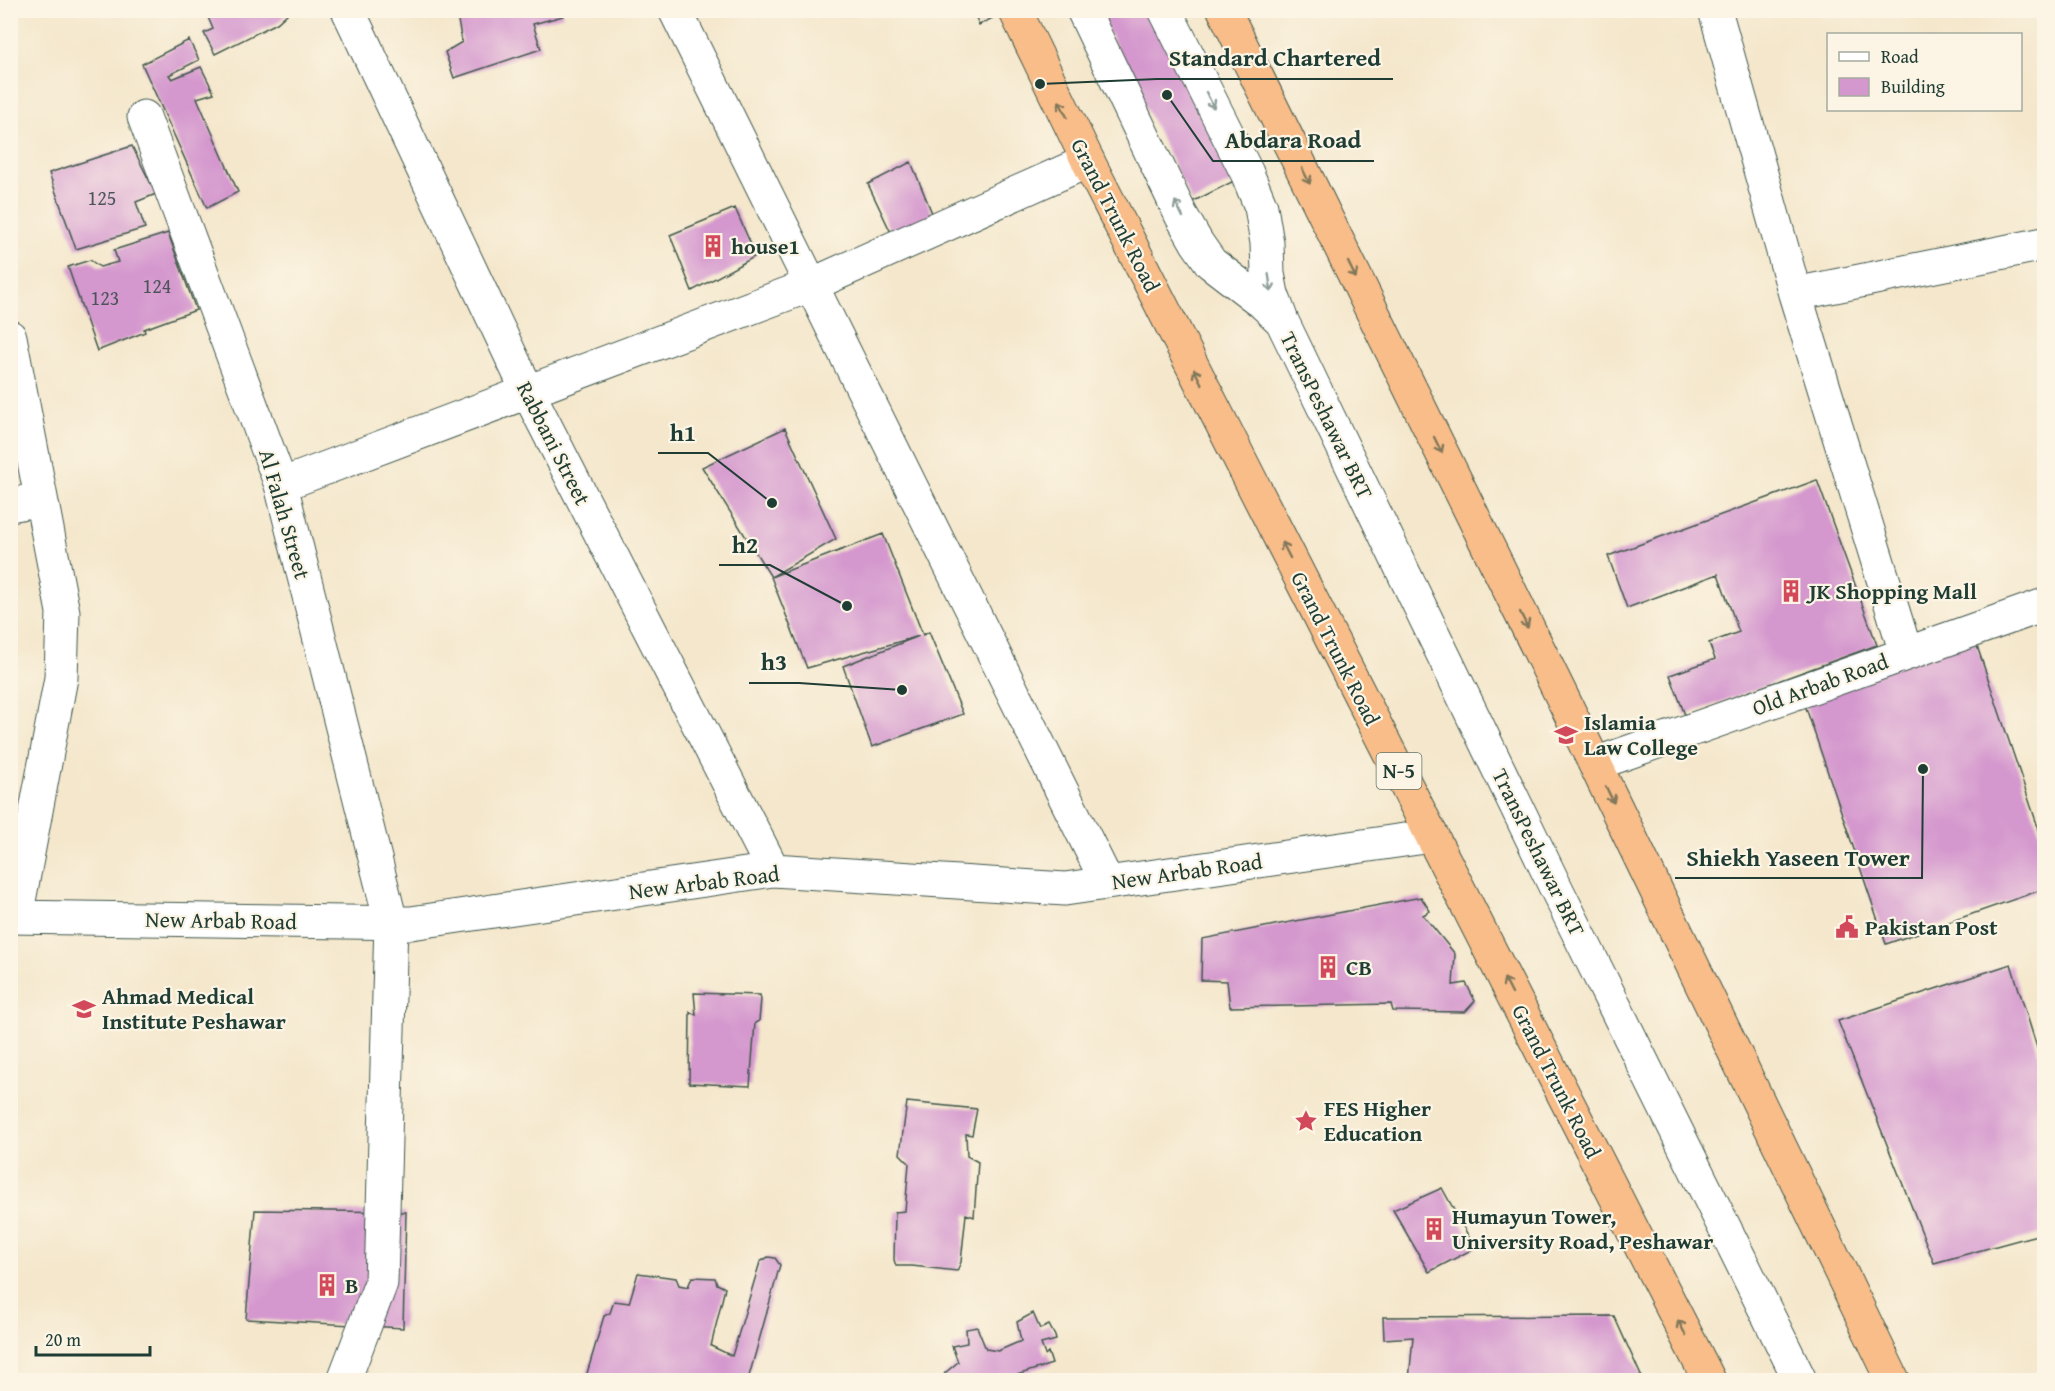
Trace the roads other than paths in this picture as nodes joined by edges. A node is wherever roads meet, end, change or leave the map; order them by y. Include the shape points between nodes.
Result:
1 (348, 10) edge
2 (675, 10) edge
3 (1015, 10) edge
4 (1083, 10) edge
5 (1165, 10) edge
6 (1224, 10) edge
7 (1715, 10) edge
8 (144, 117) dead end
9 (1088, 161) junction
10 (2044, 244) edge
11 (811, 285) junction
12 (1795, 294) junction
13 (1282, 321) junction
14 (10, 337) edge
15 (528, 392) junction
16 (280, 485) junction
17 (26, 502) edge
18 (2044, 605) edge
19 (1906, 653) junction
20 (1595, 764) junction
21 (1432, 836) junction
22 (773, 870) junction
23 (1107, 882) junction
24 (13, 917) edge
25 (390, 922) junction
26 (344, 1380) edge
27 (1709, 1380) edge
28 (1800, 1380) edge
29 (1893, 1380) edge

1 - 15 street, Rabbani Street
2 - 11 street
9 -> 3 highway, Grand Trunk Road / N-5
13 -> 4 street, TransPeshawar BRT via 1211,263 1197,243
5 -> 13 street, TransPeshawar BRT via 1261,207 1268,243 1268,274
6 -> 20 highway
7 - 12 street
8 - 16 street, Al Falah Street
9 - 11 street
21 -> 9 highway, Grand Trunk Road / N-5
10 - 12 street
11 - 15 street
11 - 23 street
12 - 19 street
13 - 28 street, TransPeshawar BRT via 1553,882
14 - 17 street
15 - 16 street
15 - 22 street, Rabbani Street
16 - 25 street, Al Falah Street
17 - 24 street via 63,612 61,678
18 - 19 street, Old Arbab Road
19 - 20 street, Old Arbab Road
20 -> 29 highway
21 - 23 street, New Arbab Road
27 -> 21 highway, Grand Trunk Road / N-5
22 - 23 street, New Arbab Road via 1065,889
22 - 25 street, New Arbab Road via 411,923
24 - 25 street, New Arbab Road
25 - 26 street, Al Falah Street via 381,1283

